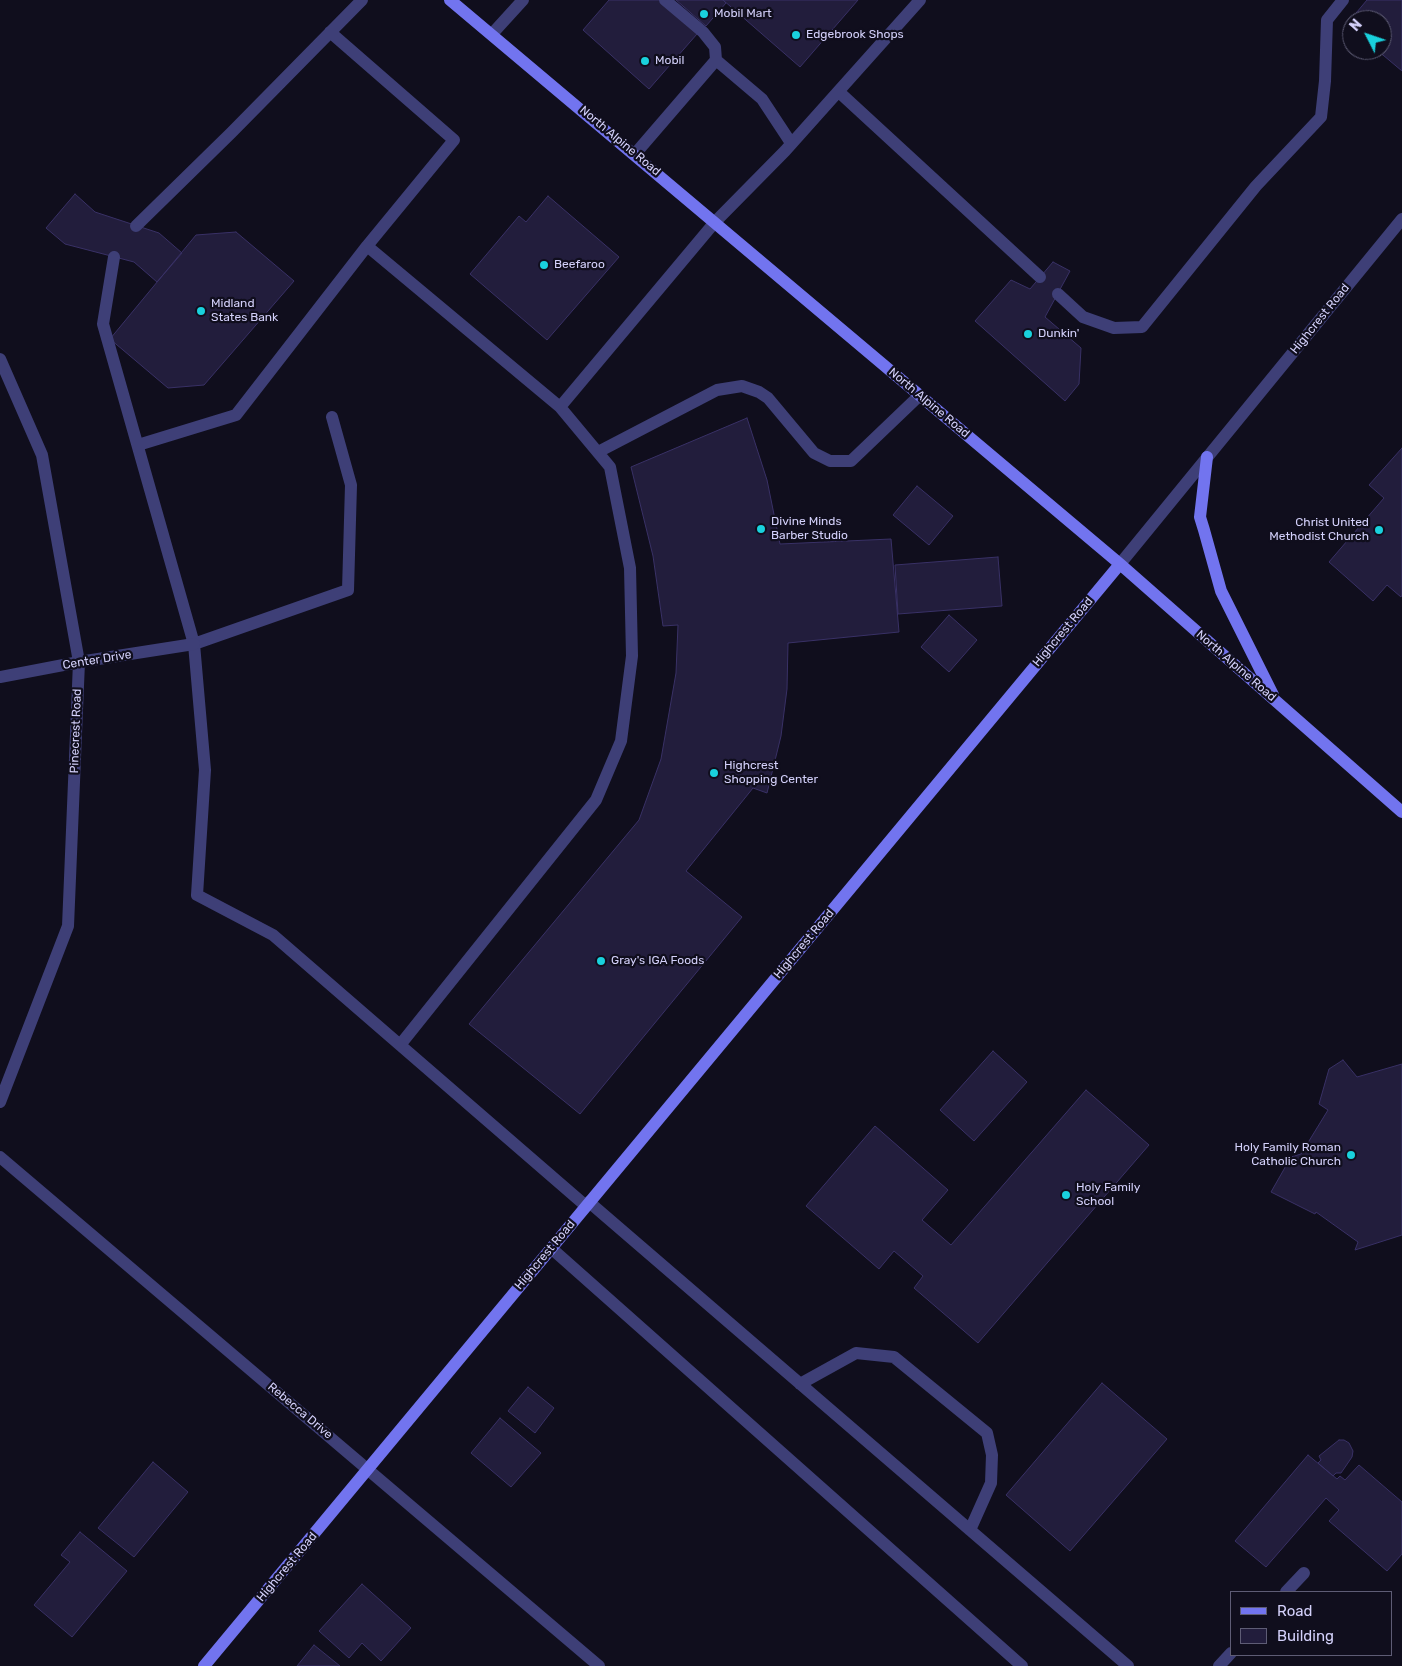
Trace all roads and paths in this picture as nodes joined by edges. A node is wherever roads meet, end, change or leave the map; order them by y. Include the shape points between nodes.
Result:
1 (362, 0) edge
2 (450, 0) edge
3 (523, 0) edge
4 (665, 0) edge
5 (920, 0) edge
6 (1343, 0) edge
7 (330, 32) junction
8 (492, 34) junction
9 (716, 60) junction
10 (839, 92) junction
11 (791, 143) junction
12 (635, 154) junction
13 (1402, 220) edge
14 (715, 222) junction
15 (136, 226) dead end
16 (368, 246) junction
17 (114, 257) dead end
18 (1040, 277) dead end
19 (1058, 294) dead end
20 (0, 359) edge
21 (920, 395) junction
22 (560, 407) junction
23 (332, 417) dead end
24 (138, 445) junction
25 (598, 452) junction
26 (1208, 457) junction
27 (1120, 564) junction
28 (194, 644) junction
29 (79, 662) junction
30 (0, 678) edge
31 (1277, 702) junction
32 (1402, 812) edge
33 (400, 1045) junction
34 (0, 1102) edge
35 (0, 1157) edge
36 (588, 1204) junction
37 (550, 1248) junction
38 (800, 1384) junction
39 (368, 1468) junction
40 (970, 1530) junction
41 (1304, 1573) dead end
42 (1287, 1591) edge
43 (1230, 1654) edge
44 (1122, 1664) edge
45 (204, 1666) edge
46 (599, 1666) edge
47 (1022, 1666) edge
48 (1219, 1666) edge

1 - 7 street
2 - 8 main road, North Alpine Road
3 - 8 street
4 - 9 street via 704,32 715,47
5 - 10 street
6 - 19 street via 1327,20 1320,117 1256,186 1142,327 1114,328 1083,317
7 - 15 street
7 - 16 street via 454,140
8 - 12 main road, North Alpine Road
9 - 11 street via 762,99
9 - 12 street
10 - 11 street
10 - 18 street
11 - 14 street
12 - 14 main road, North Alpine Road
13 - 26 street, Highcrest Road
14 - 21 main road, North Alpine Road
14 - 22 street
16 - 22 street
16 - 24 street via 236,414
17 - 24 street via 103,324
20 - 29 street, Pinecrest Road via 42,455
21 - 25 street via 851,461 830,461 814,453 768,398 742,386 717,390
21 - 27 main road, North Alpine Road
22 - 25 street
23 - 28 street, Center Drive via 351,485 348,590
24 - 28 street
25 - 33 street via 610,467 630,568 632,656 621,741 596,800
26 - 27 street, Highcrest Road
26 - 31 main road via 1200,517 1221,590
27 - 31 main road, North Alpine Road
27 - 36 main road, Highcrest Road
28 - 29 street, Center Drive
28 - 33 street via 205,770 196,896 273,935
29 - 30 street, Center Drive
29 - 34 street, Pinecrest Road via 68,926
31 - 32 main road, North Alpine Road
33 - 36 street
35 - 39 street, Rebecca Drive
36 - 37 main road, Highcrest Road
36 - 38 street
37 - 39 main road, Highcrest Road
37 - 47 street
38 - 40 street
38 - 40 street via 856,1354 894,1357 987,1433 992,1454 991,1483
39 - 45 main road, Highcrest Road
39 - 46 street, Rebecca Drive
40 - 44 street
41 - 42 street
43 - 48 street

